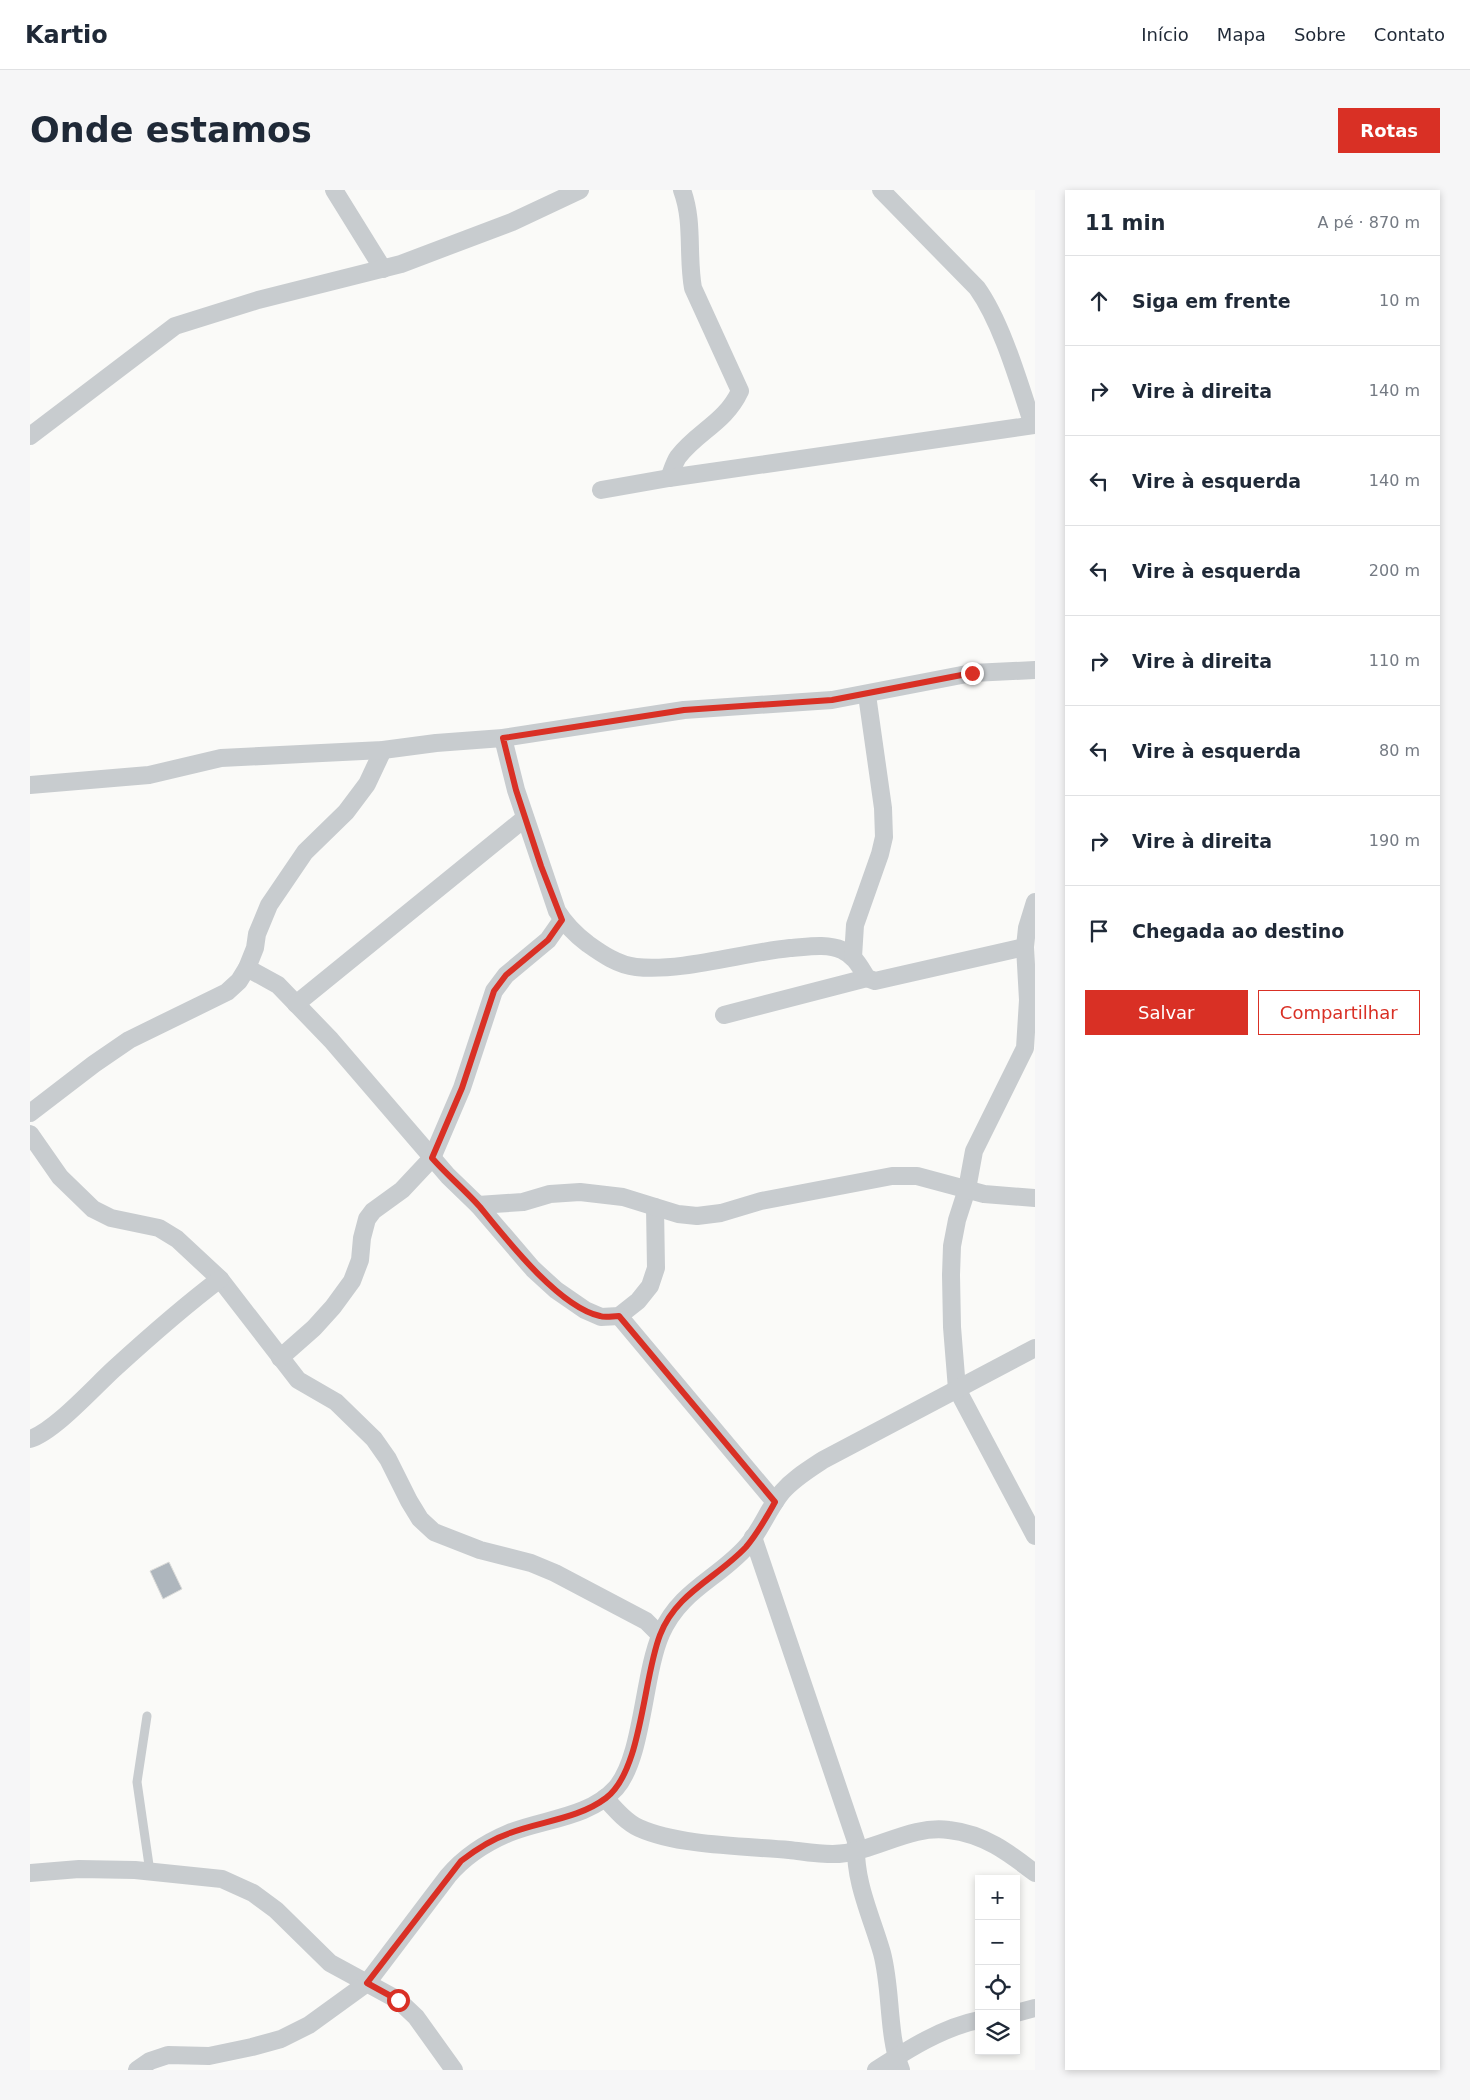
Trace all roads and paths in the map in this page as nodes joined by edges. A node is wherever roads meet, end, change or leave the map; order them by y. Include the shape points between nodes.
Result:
1 (334, 190) edge
2 (580, 190) edge
3 (682, 190) edge
4 (881, 190) edge
5 (383, 269) junction
6 (1034, 425) edge
7 (30, 436) edge
8 (669, 478) junction
9 (601, 490) dead end
10 (1035, 670) edge
11 (867, 695) junction
12 (503, 738) junction
13 (383, 750) junction
14 (30, 785) edge
15 (525, 818) junction
16 (1035, 902) edge
17 (562, 920) junction
18 (1025, 947) junction
19 (853, 957) junction
20 (247, 968) junction
21 (867, 978) junction
22 (296, 1004) junction
23 (724, 1015) dead end
24 (30, 1114) edge
25 (30, 1134) edge
26 (432, 1158) junction
27 (967, 1189) junction
28 (1035, 1198) edge
29 (478, 1205) junction
30 (655, 1207) junction
31 (220, 1279) junction
32 (619, 1316) junction
33 (1035, 1348) edge
34 (280, 1358) junction
35 (957, 1389) junction
36 (30, 1439) edge
37 (775, 1502) junction
38 (1035, 1536) edge
39 (754, 1537) junction
40 (670, 1615) junction
41 (646, 1621) junction
42 (660, 1635) junction
43 (147, 1716) dead end
44 (605, 1798) junction
45 (855, 1851) junction
46 (150, 1872) junction
47 (30, 1873) edge
48 (1035, 1873) edge
49 (367, 1983) junction
50 (1035, 2008) edge
51 (1020, 2012) edge
52 (975, 2021) edge
53 (898, 2064) edge
54 (137, 2070) edge
55 (454, 2070) edge
56 (876, 2070) edge

1 - 5 street
2 - 5 street via 512,222
3 - 8 street via 689,214 693,288 740,391 716,424 677,458
4 - 6 street via 984,298
5 - 7 street via 258,300 175,326
6 - 8 street
8 - 9 street
10 - 11 street via 972,673
11 - 12 street via 684,710
11 - 19 street via 884,808 884,837 855,925
12 - 13 street via 436,742
12 - 15 street
13 - 14 street via 221,758 149,775
13 - 20 street via 368,784 346,812 305,852 269,905
15 - 17 street
15 - 22 street
16 - 18 street
17 - 19 street via 602,954 635,967 676,966 752,952 817,946 841,949
17 - 26 street via 548,940 506,975 494,991 462,1088
18 - 21 street via 875,980
18 - 27 street via 1028,1000 1025,1048 974,1151
19 - 21 street
20 - 22 street via 278,985
20 - 24 street via 227,992 129,1040
21 - 23 street
22 - 26 street
25 - 31 street via 60,1177 92,1209 111,1218 159,1228 177,1239
26 - 29 street
26 - 34 street via 402,1190 373,1211 367,1219 360,1260 352,1280 314,1328
27 - 28 street
27 - 30 street via 917,1176 892,1176 761,1200 721,1213 697,1216
27 - 35 street via 952,1246 952,1327
29 - 30 street via 523,1202 550,1194 580,1192 623,1197
29 - 32 street via 533,1269 556,1290 601,1317
30 - 32 street via 656,1268 650,1286
31 - 34 street
31 - 36 street via 176,1312 73,1407
32 - 37 street
33 - 35 street
34 - 41 street via 298,1380 336,1402 374,1439 420,1519 434,1532 480,1550 531,1562
35 - 37 street via 823,1460 796,1478
35 - 38 street
37 - 39 street
39 - 40 street via 698,1585
39 - 45 street via 833,1780 853,1830
40 - 41 street
40 - 42 street
41 - 42 street
42 - 44 street via 629,1766 617,1787
43 - 46 lane via 136,1782
44 - 45 street via 639,1828 676,1839 823,1854
44 - 49 street via 557,1820 510,1833 467,1856 448,1876
45 - 48 street via 922,1832 946,1829 972,1833 989,1841
45 - 53 street via 866,1908 882,1953
46 - 47 street via 79,1869
46 - 49 street via 222,1879 253,1893 276,1910 330,1963
49 - 54 street via 309,2025 281,2038 209,2056 168,2055
49 - 55 street via 398,2000 416,2017
50 - 51 street
52 - 53 street via 964,2023
53 - 56 street

